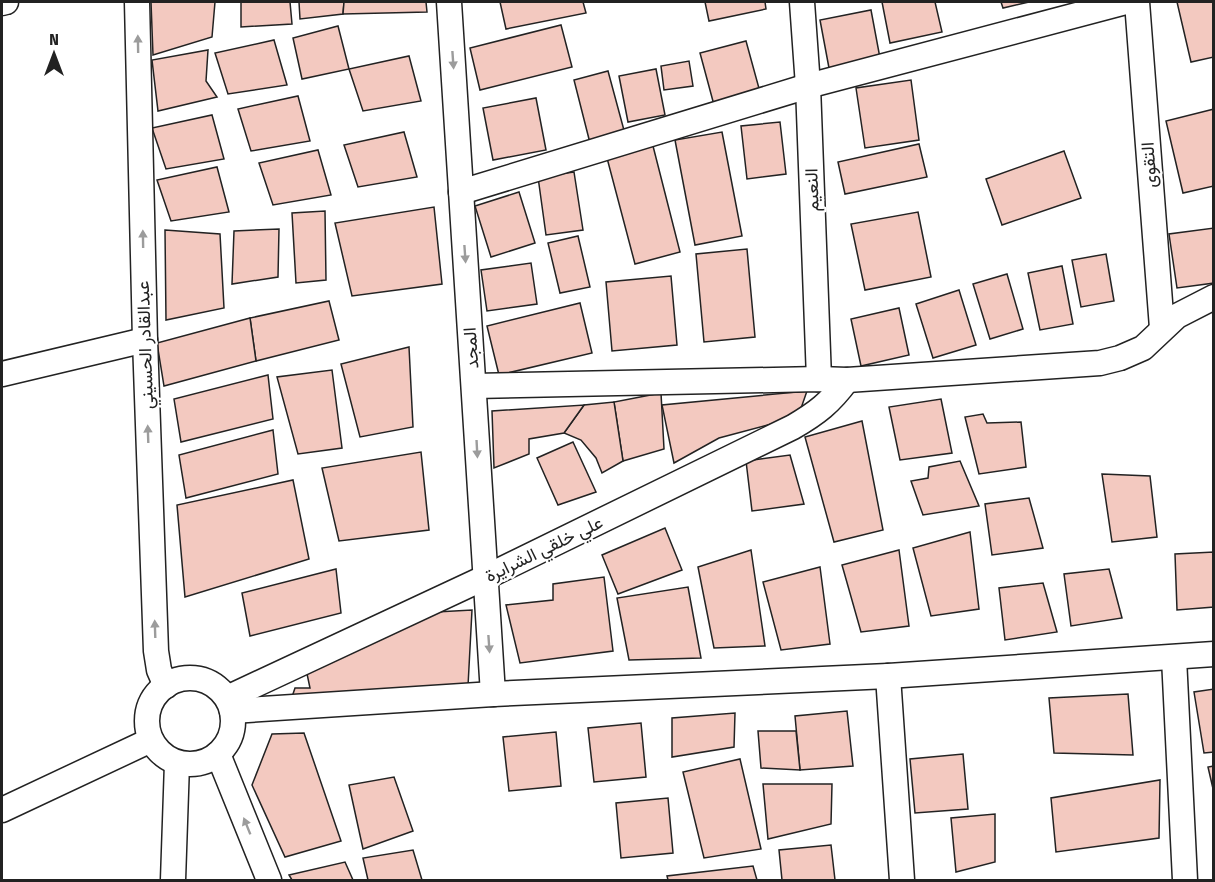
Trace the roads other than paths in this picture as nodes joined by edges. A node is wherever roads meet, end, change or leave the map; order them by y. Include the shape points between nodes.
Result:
1 (137, 2) edge
2 (449, 2) edge
3 (802, 2) edge
4 (1126, 2) edge
5 (1137, 2) edge
6 (808, 86) junction
7 (461, 192) junction
8 (1214, 297) edge
9 (1162, 328) junction
10 (145, 340) junction
11 (2, 374) edge
12 (819, 379) junction
13 (847, 380) junction
14 (474, 386) junction
15 (484, 578) junction
16 (1214, 654) edge
17 (1174, 658) junction
18 (888, 676) junction
19 (166, 686) junction
20 (493, 694) junction
21 (230, 705) junction
22 (151, 740) junction
23 (218, 754) junction
24 (177, 762) junction
25 (2, 810) edge
26 (173, 880) edge
27 (268, 880) edge
28 (902, 880) edge
29 (1185, 880) edge

10 -> 1 street, عبدالقادر الحسيني
2 -> 7 street, المجد
3 - 6 street, النعيم
4 - 6 street
5 - 9 street, التقوى
6 - 7 street
6 - 12 street, النعيم
7 -> 14 street, المجد
8 - 9 street
9 - 13 street via 1143,348 1100,363
10 - 11 street
19 -> 10 street, عبدالقادر الحسيني via 156,651
12 - 13 street
12 - 14 street
13 - 15 street, علي خلقي الشرايرة via 818,413 794,427
14 -> 15 street, المجد
15 -> 20 street, المجد
15 - 21 street, علي خلقي الشرايرة
16 - 17 street
17 - 18 street
17 - 29 street
18 - 20 street
18 - 28 street
19 - 21 street via 192,678 206,681 218,688
19 - 22 street via 150,704 147,716
20 - 21 street
21 - 23 street via 232,735
22 - 24 street via 158,750
22 - 25 street
23 - 24 street via 194,764
27 -> 23 street
24 - 26 street

